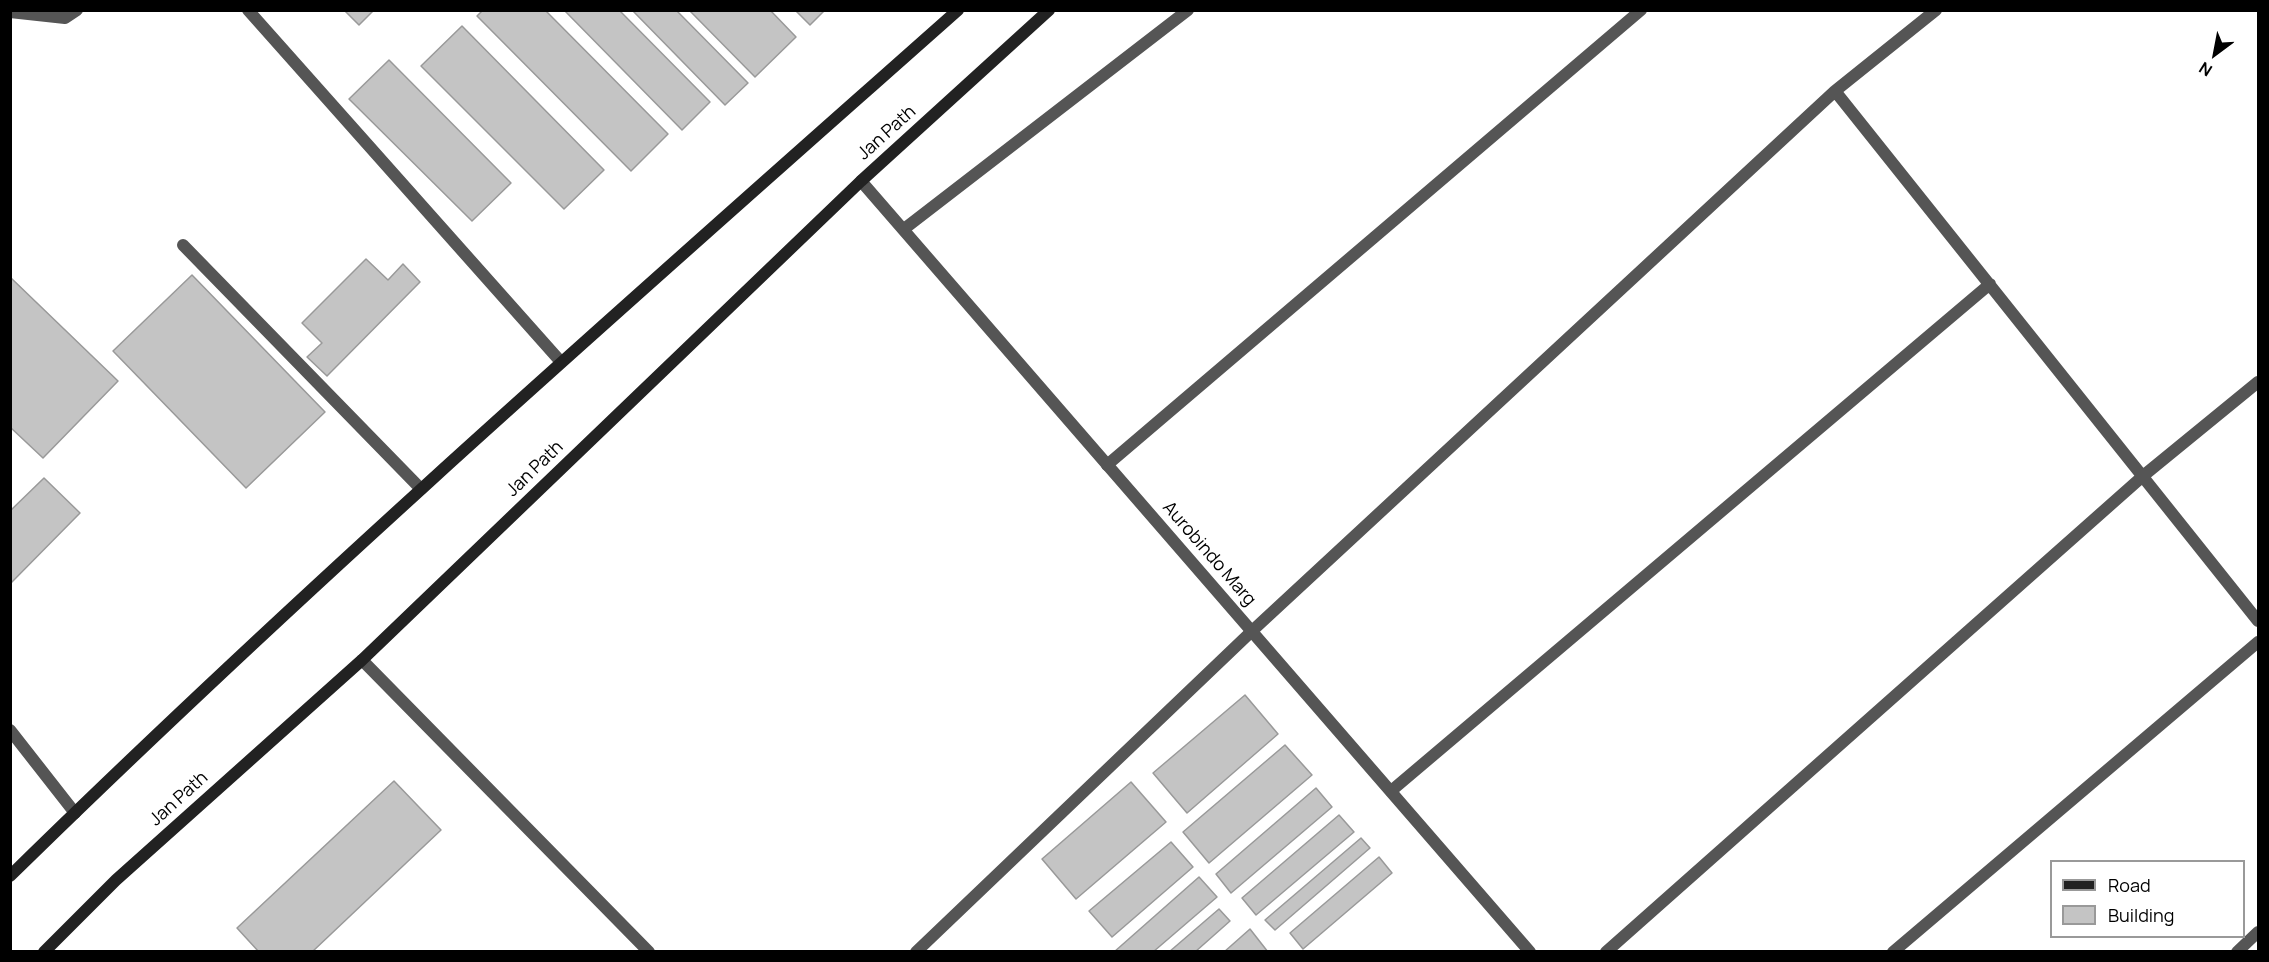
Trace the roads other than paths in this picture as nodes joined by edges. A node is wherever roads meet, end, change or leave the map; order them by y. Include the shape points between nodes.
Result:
1 (77, 10) edge
2 (248, 10) edge
3 (958, 10) edge
4 (1049, 10) edge
5 (1188, 10) edge
6 (1641, 10) edge
7 (1936, 10) edge
8 (10, 12) edge
9 (1836, 91) junction
10 (861, 181) junction
11 (904, 229) junction
12 (183, 245) dead end
13 (1990, 284) junction
14 (561, 362) junction
15 (2259, 382) edge
16 (1107, 465) junction
17 (2143, 476) junction
18 (421, 489) junction
19 (2259, 621) edge
20 (1252, 631) junction
21 (2259, 642) edge
22 (362, 660) junction
23 (10, 730) edge
24 (1391, 791) junction
25 (75, 813) junction
26 (10, 876) edge
27 (2258, 935) edge
28 (44, 951) edge
29 (650, 951) edge
30 (916, 951) edge
31 (1530, 951) edge
32 (1606, 951) edge
33 (1893, 951) edge
34 (2237, 951) edge

1 - 8 street via 65,18
2 - 14 street
3 - 14 main road
4 - 10 main road, Jan Path
5 - 11 street
6 - 16 street
7 - 9 street
9 - 13 street
9 - 20 street
10 - 11 street, Aurobindo Marg
10 - 22 main road, Jan Path
11 - 16 street, Aurobindo Marg
12 - 18 street
13 - 17 street
13 - 24 street
14 - 18 main road
15 - 17 street
16 - 20 street, Aurobindo Marg
17 - 19 street
17 - 32 street
18 - 25 main road
20 - 24 street, Aurobindo Marg
20 - 30 street
21 - 33 street
22 - 28 main road, Jan Path via 116,880
22 - 29 street
23 - 25 street
24 - 31 street, Aurobindo Marg
25 - 26 main road
27 - 34 street

